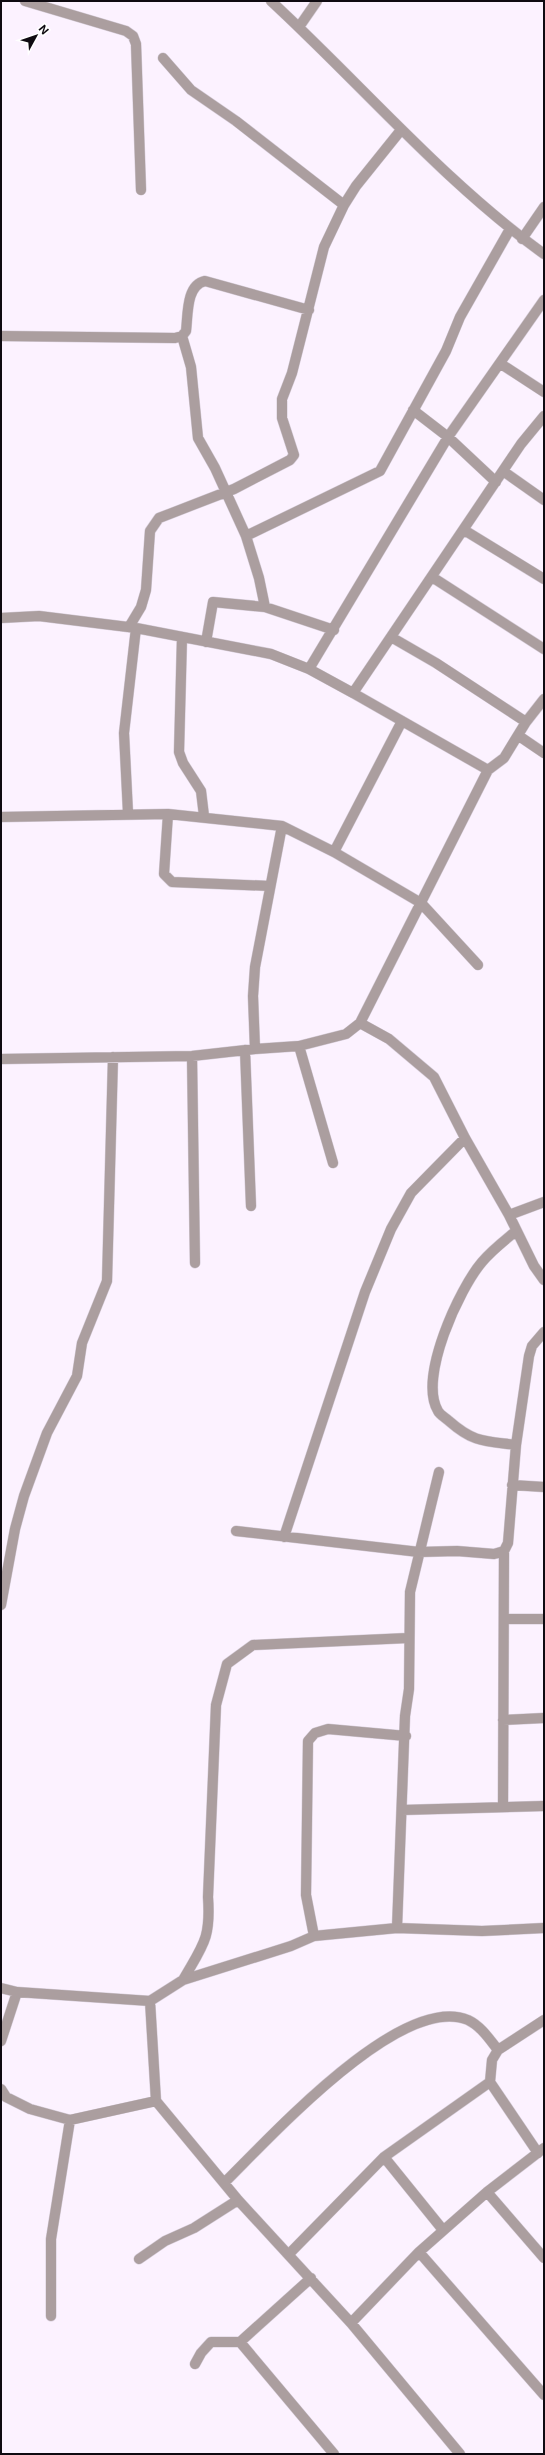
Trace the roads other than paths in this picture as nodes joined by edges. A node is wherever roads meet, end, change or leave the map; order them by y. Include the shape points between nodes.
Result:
1 (25, 1) edge
2 (271, 1) edge
3 (317, 1) edge
4 (299, 27) junction
5 (163, 58) dead end
6 (401, 130) junction
7 (141, 190) dead end
8 (344, 205) junction
9 (544, 207) edge
10 (510, 229) junction
11 (522, 239) junction
12 (544, 254) edge
13 (544, 300) edge
14 (309, 310) junction
15 (1, 336) edge
16 (182, 336) junction
17 (501, 364) junction
18 (544, 392) edge
19 (413, 410) junction
20 (544, 416) edge
21 (448, 437) junction
22 (503, 472) junction
23 (496, 482) junction
24 (226, 492) junction
25 (544, 500) edge
26 (464, 530) junction
27 (246, 536) junction
28 (432, 577) junction
29 (544, 579) edge
30 (265, 607) junction
31 (1, 618) edge
32 (133, 627) junction
33 (334, 630) junction
34 (182, 637) junction
35 (391, 637) junction
36 (206, 642) junction
37 (544, 649) edge
38 (309, 669) junction
39 (353, 693) junction
40 (544, 699) edge
41 (402, 721) junction
42 (526, 722) junction
43 (519, 736) junction
44 (544, 753) edge
45 (488, 770) junction
46 (128, 814) junction
47 (168, 814) junction
48 (204, 816) junction
49 (1, 817) edge
50 (282, 826) junction
51 (334, 852) junction
52 (270, 886) junction
53 (421, 903) junction
54 (478, 966) dead end
55 (360, 1022) junction
56 (299, 1046) junction
57 (250, 1050) junction
58 (192, 1056) junction
59 (113, 1057) junction
60 (1, 1059) edge
61 (465, 1138) junction
62 (332, 1164) dead end
63 (544, 1202) edge
64 (250, 1206) dead end
65 (509, 1215) junction
66 (516, 1231) junction
67 (195, 1263) dead end
68 (544, 1280) edge
69 (544, 1332) edge
70 (516, 1445) junction
71 (439, 1472) dead end
72 (512, 1486) junction
73 (544, 1487) edge
74 (236, 1532) dead end
75 (284, 1537) junction
76 (504, 1551) junction
77 (419, 1552) junction
78 (1, 1605) edge
79 (504, 1619) junction
80 (544, 1619) edge
81 (408, 1638) junction
82 (544, 1718) edge
83 (503, 1720) junction
84 (406, 1736) junction
85 (544, 1806) edge
86 (503, 1807) junction
87 (402, 1810) junction
88 (397, 1928) junction
89 (544, 1928) edge
90 (314, 1936) junction
91 (183, 1980) junction
92 (1, 1988) edge
93 (17, 1992) junction
94 (150, 2001) junction
95 (544, 2020) edge
96 (1, 2041) edge
97 (498, 2050) junction
98 (490, 2082) junction
99 (1, 2089) edge
100 (156, 2101) junction
101 (70, 2120) junction
102 (541, 2151) edge
103 (384, 2157) junction
104 (224, 2182) junction
105 (487, 2192) junction
106 (238, 2200) junction
107 (443, 2230) junction
108 (419, 2252) junction
109 (289, 2254) junction
110 (544, 2258) edge
111 (139, 2259) dead end
112 (311, 2278) junction
113 (51, 2316) dead end
114 (351, 2323) junction
115 (240, 2342) junction
116 (195, 2364) dead end
117 (544, 2395) edge
118 (334, 2454) edge
119 (460, 2454) edge

1 - 7 street via 126,31 133,36 136,44
2 - 4 street
3 - 4 street
4 - 6 street
5 - 8 street via 191,90 236,121
6 - 8 street
6 - 10 street
8 - 14 street via 324,247 314,280
9 - 11 street
10 - 11 street
10 - 19 street via 460,317 446,351
11 - 12 street
13 - 17 street
14 - 16 street via 204,281 192,288 186,331
14 - 24 street via 292,373 282,399 282,418 294,455 290,460
15 - 16 street
16 - 24 street via 191,367 198,438
17 - 18 street
17 - 21 street
19 - 21 street
19 - 27 street via 380,471
20 - 22 street via 520,444
21 - 23 street
21 - 33 street
22 - 23 street
22 - 25 street
23 - 26 street
24 - 27 street
24 - 32 street via 165,515 154,523 150,531 146,590
26 - 28 street
26 - 29 street
27 - 30 street
28 - 35 street
28 - 37 street
30 - 33 street
30 - 36 street via 214,602
31 - 32 street via 39,616
32 - 34 street
32 - 46 street via 124,733
33 - 38 street
34 - 36 street
34 - 48 street via 179,752 183,764 200,791
35 - 39 street
35 - 42 street via 441,666
36 - 38 street via 271,654
38 - 39 street
39 - 41 street
40 - 42 street
41 - 45 street
41 - 51 street
42 - 43 street
43 - 44 street
43 - 45 street via 498,764
45 - 53 street
46 - 47 street
46 - 49 street
47 - 48 street
47 - 52 street via 164,874 167,879 172,882
48 - 50 street
50 - 51 street
50 - 52 street
51 - 53 street
52 - 57 street via 255,967
53 - 54 street
53 - 55 street
55 - 56 street via 346,1034
55 - 61 street via 389,1038 434,1077
56 - 57 street
56 - 62 street
57 - 58 street
57 - 64 street
58 - 59 street
58 - 67 street
59 - 60 street
59 - 78 street via 107,1281 82,1343 77,1376 47,1433 24,1496
61 - 65 street
61 - 75 street via 411,1193 391,1229 365,1292
63 - 65 street
65 - 66 street
66 - 68 street
66 - 70 street via 482,1262 468,1283 442,1337 431,1390 438,1412 464,1435 473,1439
69 - 70 street via 532,1346
70 - 72 street
71 - 77 street
72 - 73 street
72 - 76 street via 508,1543
74 - 75 street
75 - 77 street
76 - 77 street via 494,1554 457,1551
76 - 79 street
77 - 81 street via 410,1592
79 - 80 street
79 - 83 street
81 - 84 street via 409,1689 405,1716
81 - 91 street via 253,1645 227,1664 216,1705 208,1897 210,1920 206,1941
82 - 83 street
83 - 86 street
84 - 87 street
84 - 90 street via 328,1730 315,1734 308,1741 306,1895
85 - 86 street
86 - 87 street
87 - 88 street
88 - 89 street via 482,1931
88 - 90 street
90 - 91 street via 291,1946
91 - 94 street
92 - 93 street
93 - 94 street
93 - 96 street
94 - 100 street
95 - 97 street
97 - 98 street via 492,2060
97 - 104 street via 479,2028 467,2020 432,2019 403,2029 364,2053 318,2092
98 - 102 street
98 - 103 street
99 - 101 street via 6,2097 30,2109
100 - 101 street
100 - 104 street
101 - 113 street via 52,2239
102 - 105 street
103 - 107 street
103 - 109 street
104 - 106 street
105 - 107 street
105 - 110 street
106 - 109 street
106 - 111 street via 194,2228 165,2241
107 - 108 street
108 - 114 street
108 - 117 street
109 - 112 street
112 - 114 street
112 - 115 street
114 - 119 street
115 - 116 street via 211,2342
115 - 118 street

